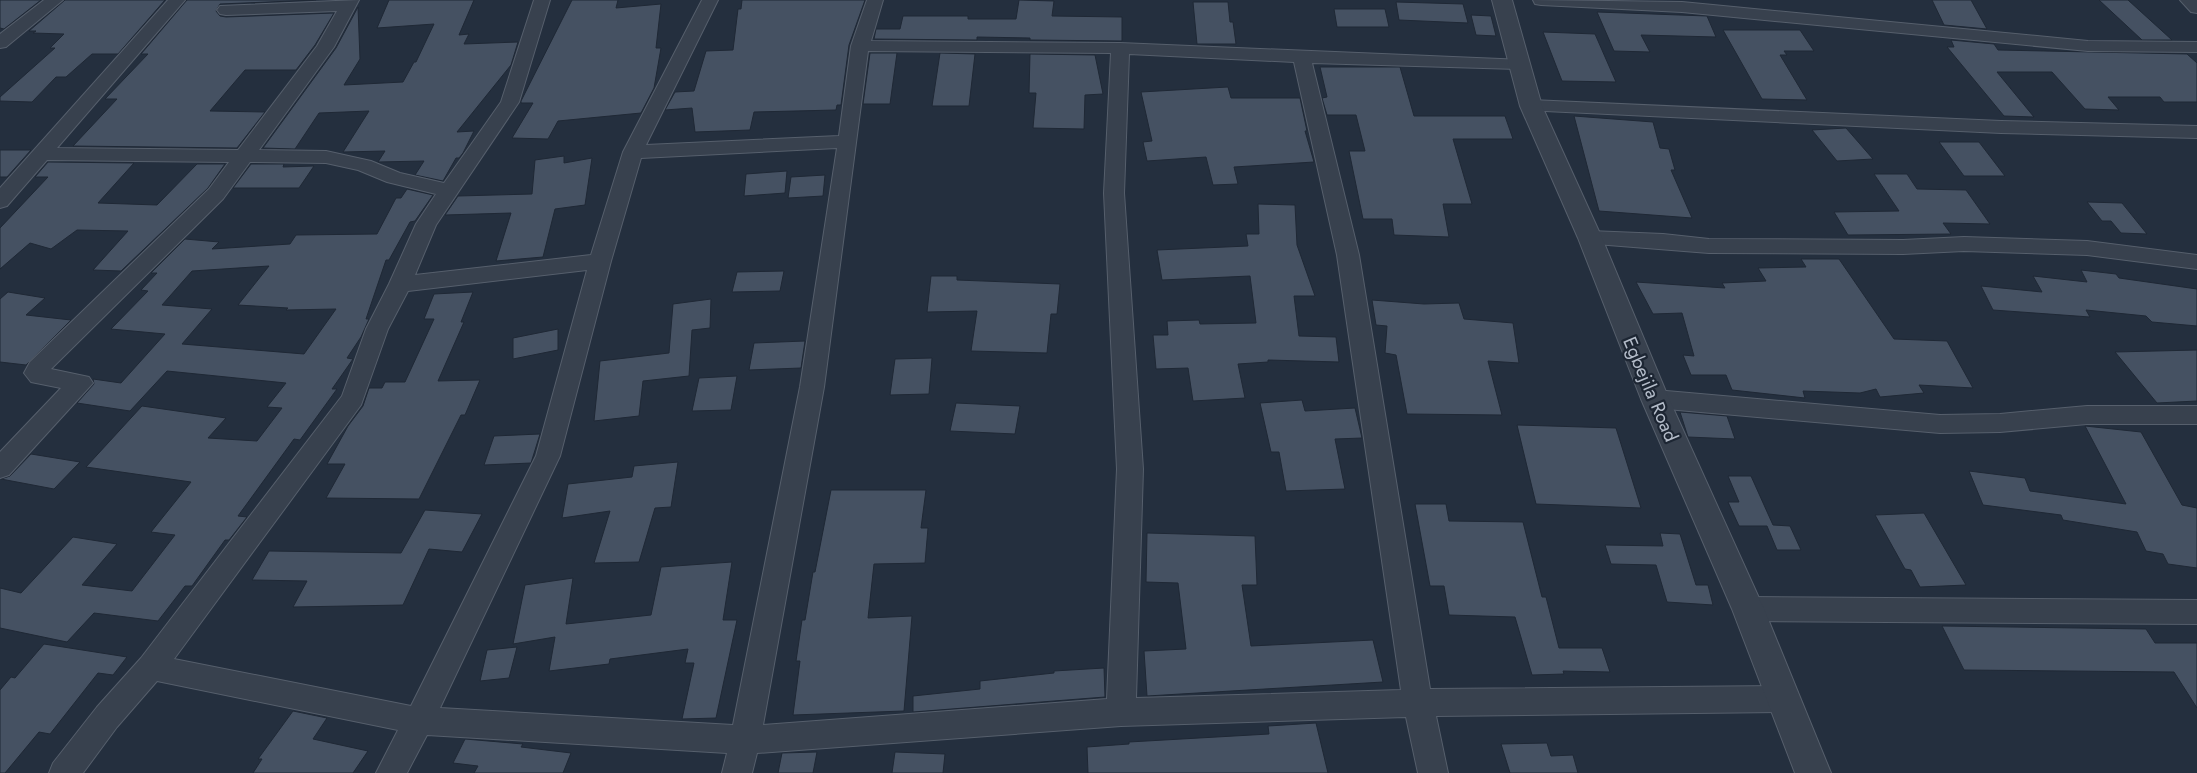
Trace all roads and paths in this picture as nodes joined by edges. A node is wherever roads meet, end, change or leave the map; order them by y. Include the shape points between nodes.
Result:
1 (55, 0) edge
2 (177, 0) edge
3 (542, 0) edge
4 (710, 0) edge
5 (874, 0) edge
6 (1502, 0) edge
7 (1541, 0) edge
8 (2188, 0) edge
9 (350, 2) edge
10 (2197, 8) edge
11 (226, 10) dead end
12 (0, 43) edge
13 (860, 46) junction
14 (2197, 47) edge
15 (1120, 48) junction
16 (1302, 57) junction
17 (1518, 64) junction
18 (1531, 106) junction
19 (2197, 132) edge
20 (848, 142) junction
21 (633, 152) junction
22 (39, 154) junction
23 (244, 156) junction
24 (449, 190) junction
25 (0, 200) edge
26 (1590, 238) junction
27 (600, 261) junction
28 (2197, 262) edge
29 (400, 284) junction
30 (1655, 399) junction
31 (2197, 415) edge
32 (0, 468) edge
33 (1748, 609) junction
34 (2197, 612) edge
35 (151, 667) junction
36 (1784, 700) junction
37 (1418, 703) junction
38 (1121, 712) junction
39 (419, 721) junction
40 (745, 740) junction
41 (64, 773) edge
42 (390, 773) edge
43 (737, 773) edge
44 (1433, 773) edge
45 (1813, 773) edge

1 - 12 street
2 - 22 street
3 - 24 street via 510,102
4 - 21 street
5 - 13 street
6 - 17 street, Egbejila Road
7 - 14 street via 1682,7 2088,46
8 - 10 street
9 - 11 street
9 - 23 street via 325,47
13 - 15 street
13 - 20 street
15 - 16 street
15 - 38 street via 1114,193 1130,469
16 - 17 street
16 - 37 street via 1348,255
17 - 18 street, Egbejila Road
18 - 19 street via 1991,127
18 - 26 street, Egbejila Road
20 - 21 street
20 - 40 street via 812,387
21 - 27 street
22 - 23 street
22 - 25 street
23 - 24 street via 326,157 364,165 394,178
23 - 32 street via 216,194 38,368 36,373 39,376 81,382
24 - 29 street via 426,224
26 - 28 street via 1709,246 1903,247 1964,244 2087,248
26 - 30 street, Egbejila Road
27 - 29 street
27 - 39 street via 548,456
29 - 35 street via 377,329 353,399
30 - 31 street via 1940,424 2000,423 2087,415
30 - 33 street, Egbejila Road
33 - 34 street
33 - 36 street, Egbejila Road
35 - 39 street
35 - 41 street
36 - 37 street
36 - 45 street, Egbejila Road
37 - 38 street
37 - 44 street
38 - 40 street
39 - 40 street
39 - 42 street
40 - 43 street

